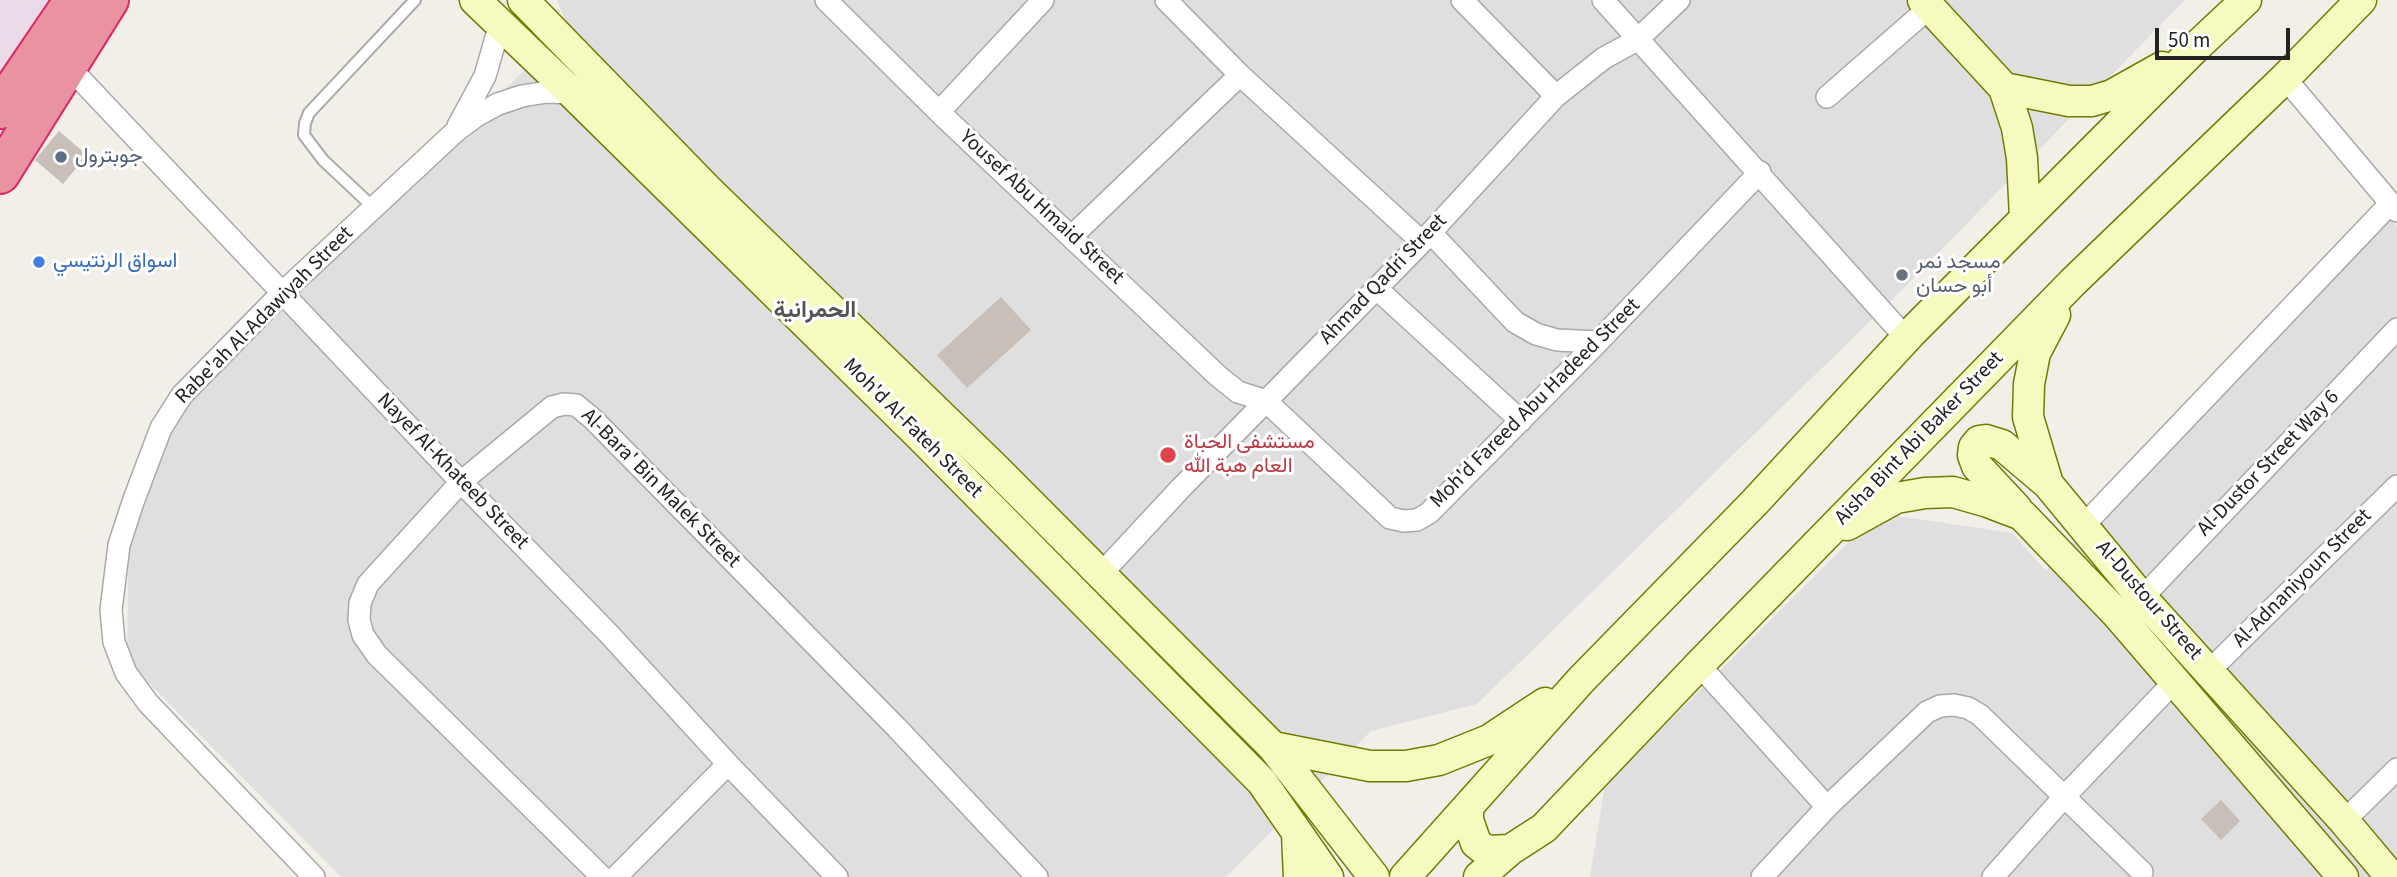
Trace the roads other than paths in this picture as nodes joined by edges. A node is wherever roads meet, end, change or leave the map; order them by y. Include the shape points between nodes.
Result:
1 (74, 0) edge
2 (109, 0) edge
3 (415, 0) edge
4 (475, 0) edge
5 (523, 0) edge
6 (826, 0) edge
7 (1042, 0) edge
8 (1166, 0) edge
9 (1462, 0) edge
10 (1603, 0) edge
11 (1679, 0) edge
12 (2246, 0) edge
13 (2361, 0) edge
14 (1927, 4) edge
15 (546, 13) edge
16 (500, 24) junction
17 (1637, 40) junction
18 (2194, 49) junction
19 (68, 66) junction
20 (1240, 75) junction
21 (2285, 78) junction
22 (2004, 88) junction
23 (572, 93) junction
24 (1556, 96) junction
25 (1827, 97) dead end
26 (0, 109) edge
27 (939, 112) junction
28 (456, 131) junction
29 (18, 157) edge
30 (1760, 173) junction
31 (2394, 207) edge
32 (374, 208) junction
33 (2025, 218) junction
34 (1071, 237) junction
35 (1426, 237) junction
36 (2073, 282) junction
37 (1377, 288) junction
38 (282, 293) junction
39 (2397, 329) edge
40 (1906, 338) junction
41 (1598, 342) junction
42 (1266, 401) junction
43 (1521, 421) junction
44 (461, 482) junction
45 (2049, 484) junction
46 (2397, 486) edge
47 (2022, 515) junction
48 (2083, 526) junction
49 (1823, 539) junction
50 (1101, 574) junction
51 (2142, 598) junction
52 (1699, 665) junction
53 (2210, 671) junction
54 (1581, 680) junction
55 (2175, 682) junction
56 (1273, 747) junction
57 (728, 764) junction
58 (2397, 769) edge
59 (2064, 797) junction
60 (1468, 807) junction
61 (1827, 807) junction
62 (2344, 821) junction
63 (1297, 834) junction
64 (1508, 863) edge
65 (2327, 871) edge
66 (2142, 872) dead end
67 (314, 877) edge
68 (602, 877) edge
69 (616, 877) edge
70 (837, 877) edge
71 (1037, 877) edge
72 (1299, 877) edge
73 (1328, 877) edge
74 (1374, 877) edge
75 (1405, 877) edge
76 (1479, 877) edge
77 (1762, 877) edge
78 (1993, 877) edge
79 (2391, 877) edge

1 - 26 highway
2 - 19 highway
3 - 32 lane via 309,113 305,123 304,135 323,160
4 - 16 main road, Moh'd Al-Fateh Street
5 - 15 main road, Moh'd Al-Fateh Street
6 - 27 street, Yousef Abu Hmaid Street
7 - 27 street
8 - 20 street
9 - 24 street
10 - 17 street
11 - 17 street, Ahmad Qadri Street
12 - 18 main road
13 - 21 main road, Aisha Bint Abi Baker Street
14 - 22 main road
14 - 25 street
15 - 50 main road, Moh'd Al-Fateh Street via 707,189
16 - 23 main road, Moh'd Al-Fateh Street
16 - 28 street, Rabe'ah Al-Adawiyah Street via 485,76
17 - 24 street, Ahmad Qadri Street via 1604,58
17 - 30 street
18 - 22 main road via 2112,95 2092,101 2069,102
18 - 33 main road
19 - 29 highway via 45,100
19 - 38 street, Nayef Al-Khateeb Street
20 - 34 street
20 - 35 street
21 - 31 street
21 - 36 main road, Aisha Bint Abi Baker Street
22 - 33 main road via 2021,148
23 - 28 street, Rabe'ah Al-Adawiyah Street via 522,96 487,110
23 - 63 main road, Moh'd Al-Fateh Street via 1262,782
24 - 35 street, Ahmad Qadri Street
27 - 34 street, Yousef Abu Hmaid Street
28 - 32 street, Rabe'ah Al-Adawiyah Street
30 - 40 street
30 - 41 street, Moh'd Fareed Abu Hadeed Street
31 - 48 street
32 - 38 street, Rabe'ah Al-Adawiyah Street
33 - 40 main road
34 - 42 street, Yousef Abu Hmaid Street via 1218,376 1238,392
35 - 37 street, Ahmad Qadri Street
35 - 41 street via 1516,322 1557,340
36 - 45 main road, Al-Dustour Street via 2035,353 2029,384 2028,417
36 - 49 main road, Aisha Bint Abi Baker Street
37 - 42 street, Ahmad Qadri Street
37 - 43 street
38 - 44 street, Nayef Al-Khateeb Street
38 - 67 street, Rabe'ah Al-Adawiyah Street via 182,396 162,428 119,545 111,610 114,642 126,673 148,703
39 - 51 street, Al-Dustor Street Way 6
40 - 54 main road
41 - 43 street, Moh'd Fareed Abu Hadeed Street
42 - 43 street, Moh'd Fareed Abu Hadeed Street via 1390,518 1404,521 1429,513
42 - 50 street, Ahmad Qadri Street
44 - 57 street, Nayef Al-Khateeb Street
44 - 68 street, Al-Bara' Bin Malek Street via 368,584 360,603 363,635 377,655
44 - 71 street, Al-Bara' Bin Malek Street via 552,407 576,405 585,411
45 - 47 main road via 2002,445 1979,441 1973,455 1977,466
45 - 48 main road, Al-Dustour Street
46 - 53 street, Al-Adnaniyoun Street
47 - 49 main road, Al-Dustour Street via 1953,492 1925,493 1896,498
47 - 55 main road, Al-Dustour Street
48 - 51 main road, Al-Dustour Street
49 - 52 main road, Aisha Bint Abi Baker Street
50 - 56 main road, Moh'd Al-Fateh Street
51 - 53 main road, Al-Dustour Street
52 - 61 street
52 - 64 main road, Aisha Bint Abi Baker Street
53 - 62 main road, Al-Dustour Street
54 - 56 main road via 1489,740 1439,760 1370,766
54 - 60 main road
55 - 59 street
55 - 65 main road, Al-Dustour Street
56 - 74 main road, Moh'd Al-Fateh Street
57 - 69 street
57 - 70 street, Nayef Al-Khateeb Street
58 - 62 street
59 - 61 street via 1980,715 1954,705 1927,712
59 - 66 street
59 - 78 street
60 - 64 main road via 1476,842
60 - 75 main road
61 - 77 street
62 - 79 main road, Al-Dustour Street
63 - 72 main road
63 - 73 main road, Moh'd Al-Fateh Street
64 - 76 main road

